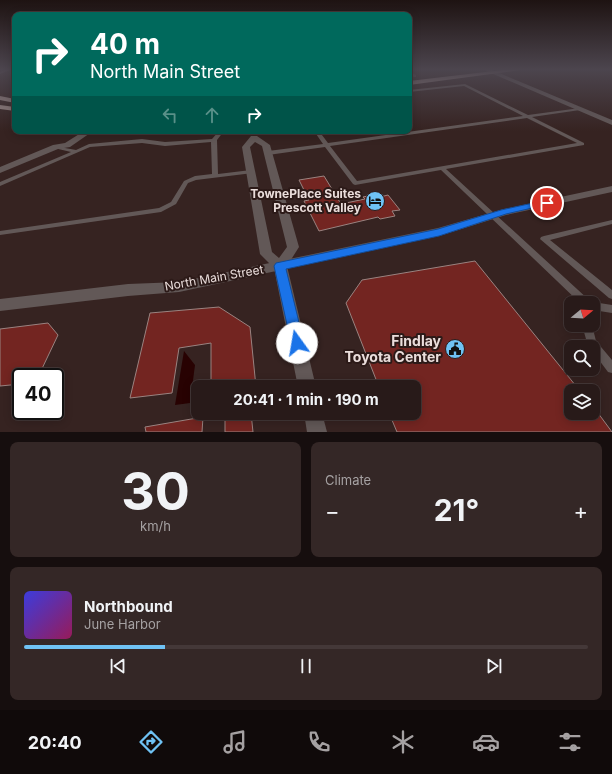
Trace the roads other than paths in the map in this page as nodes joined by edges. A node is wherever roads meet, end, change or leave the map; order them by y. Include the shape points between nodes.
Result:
1 (475, 90) edge
2 (534, 90) edge
3 (0, 98) edge
4 (12, 100) edge
5 (0, 107) edge
6 (12, 109) edge
7 (580, 109) junction
8 (527, 116) junction
9 (612, 123) edge
10 (412, 133) edge
11 (72, 134) edge
12 (84, 134) edge
13 (253, 134) edge
14 (318, 134) edge
15 (402, 134) edge
16 (217, 136) edge
17 (326, 145) junction
18 (56, 147) junction
19 (76, 151) junction
20 (268, 153) junction
21 (442, 168) junction
22 (0, 170) edge
23 (250, 172) junction
24 (215, 175) junction
25 (0, 184) edge
26 (612, 189) edge
27 (492, 216) junction
28 (612, 222) edge
29 (0, 233) edge
30 (280, 266) junction
31 (612, 294) edge
32 (578, 296) edge
33 (0, 305) edge
34 (600, 307) edge
35 (612, 309) edge
36 (589, 332) edge
37 (612, 368) edge
38 (305, 380) edge
39 (314, 420) edge
40 (317, 432) edge

1 - 8 lane
2 - 7 street
3 - 4 main road
5 - 6 main road
7 - 8 lane
7 - 9 street
8 - 10 lane
8 - 21 lane via 582,144
11 - 18 street
12 - 18 street via 67,145
13 - 20 street via 266,145
13 - 23 street via 246,147
14 - 17 lane
15 - 17 lane
16 - 19 lane via 165,144 142,141 89,146
16 - 24 lane
17 - 20 lane
17 - 21 lane via 355,183
18 - 19 lane
18 - 22 street
19 - 25 lane
20 - 30 street via 294,247
21 - 27 lane
23 - 24 lane
23 - 30 street via 266,254
24 - 29 lane via 186,182 174,203 147,214
26 - 27 street, North Main Street
27 - 30 street, North Main Street via 439,232
27 - 32 lane
28 - 31 lane via 544,239
30 - 33 street, North Main Street via 179,287 128,290
30 - 38 street
34 - 35 lane
36 - 37 lane via 592,343
39 - 40 street

